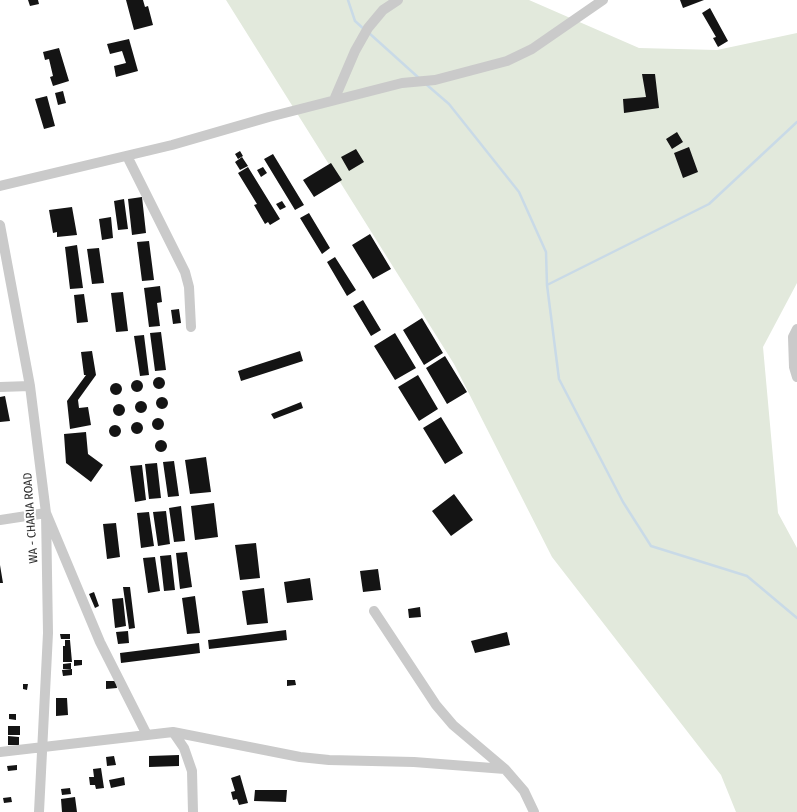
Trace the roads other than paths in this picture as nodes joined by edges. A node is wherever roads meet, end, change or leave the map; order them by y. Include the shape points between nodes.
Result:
1 (398, 0) edge
2 (602, 0) edge
3 (334, 100) junction
4 (127, 156) junction
5 (0, 186) edge
6 (0, 225) edge
7 (191, 327) dead end
8 (797, 329) edge
9 (797, 377) edge
10 (30, 386) junction
11 (0, 387) edge
12 (46, 513) junction
13 (0, 520) edge
14 (374, 611) dead end
15 (173, 732) junction
16 (147, 735) junction
17 (41, 748) junction
18 (0, 752) edge
19 (505, 769) junction
20 (39, 812) edge
21 (193, 812) edge
22 (534, 812) edge

1 - 3 street via 383,10 368,28
2 - 3 street via 532,49 507,61 450,76 402,83
3 - 4 street
4 - 5 street
4 - 7 street via 185,272 189,287
6 - 10 street, WA - CHARIA ROAD
8 - 9 street via 793,337
10 - 11 street
10 - 12 street, WA - CHARIA ROAD
12 - 13 street
12 - 16 street via 100,642
12 - 17 street, WA - CHARIA ROAD via 48,633
14 - 19 street via 436,705 453,725
15 - 16 street
15 - 19 street via 300,757
15 - 21 street via 184,748 192,771
16 - 17 street
17 - 18 street
17 - 20 street, WA - CHARIA ROAD
19 - 22 street via 524,791

